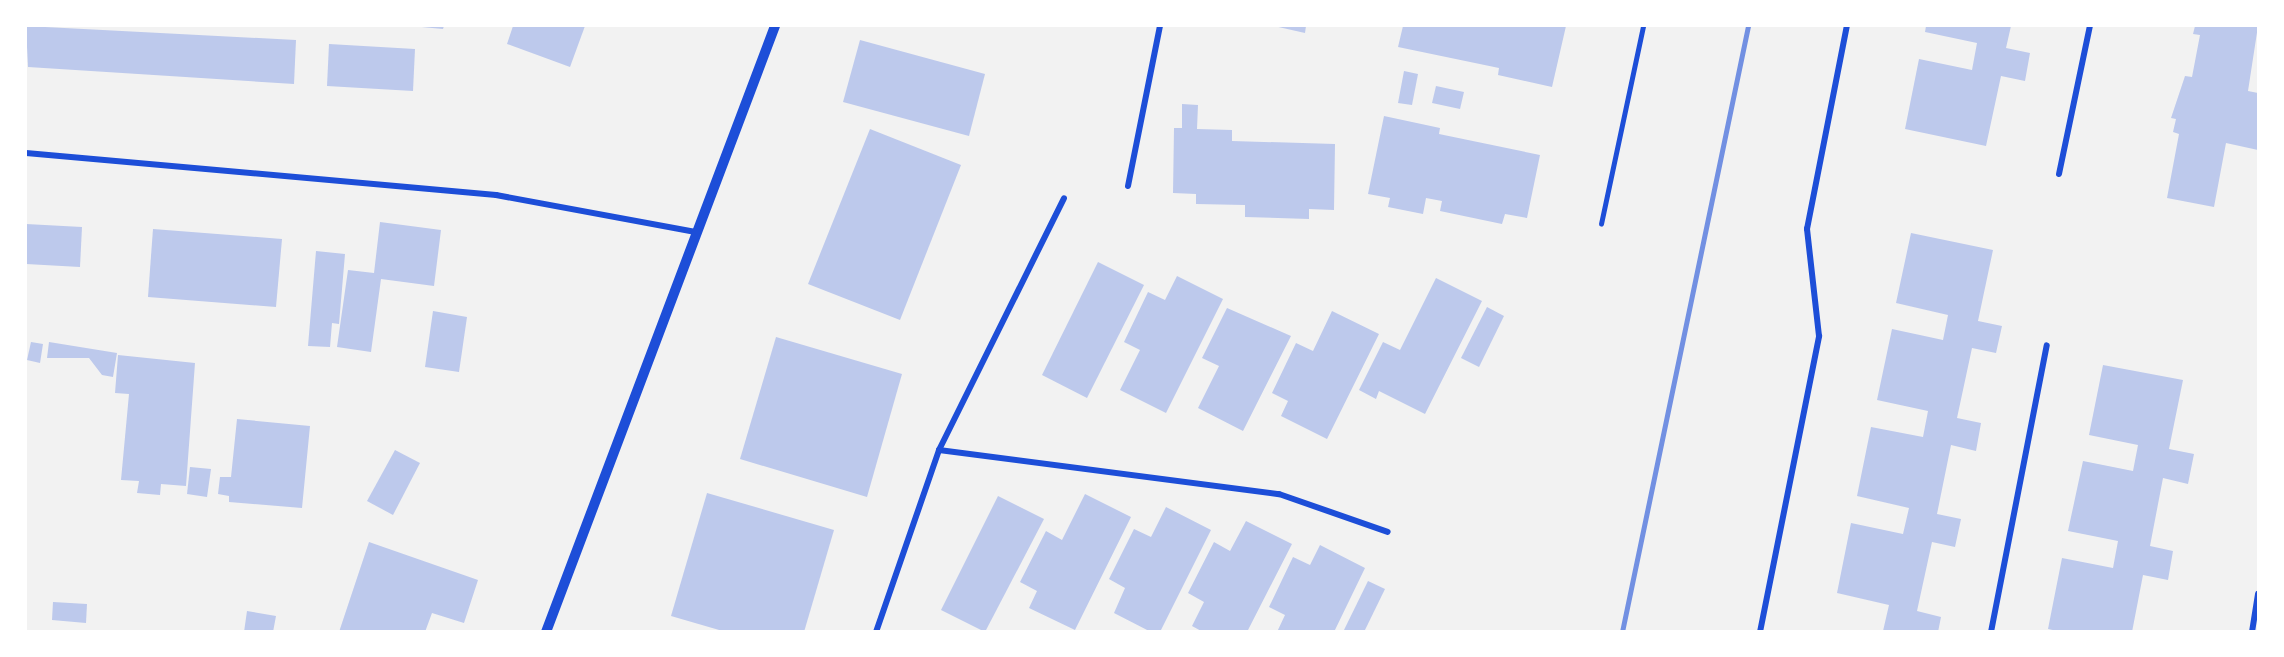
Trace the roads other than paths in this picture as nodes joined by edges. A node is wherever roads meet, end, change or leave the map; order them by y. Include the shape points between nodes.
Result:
1 (775, 26) edge
2 (1160, 26) edge
3 (1643, 26) edge
4 (1847, 26) edge
5 (2090, 26) edge
6 (26, 153) edge
7 (2059, 174) dead end
8 (1128, 186) dead end
9 (1064, 198) dead end
10 (1601, 224) dead end
11 (696, 232) junction
12 (2047, 345) dead end
13 (939, 450) junction
14 (1388, 532) dead end
15 (2259, 593) edge
16 (546, 632) edge
17 (876, 632) edge
18 (1760, 632) edge
19 (1990, 632) edge
20 (2252, 632) edge

1 - 11 street
2 - 8 street
3 - 10 lane
4 - 18 street via 1807,229 1819,336
5 - 7 street
6 - 11 street via 496,195
9 - 13 street
11 - 16 street
12 - 19 street
13 - 14 street via 1279,494
13 - 17 street
15 - 20 street

